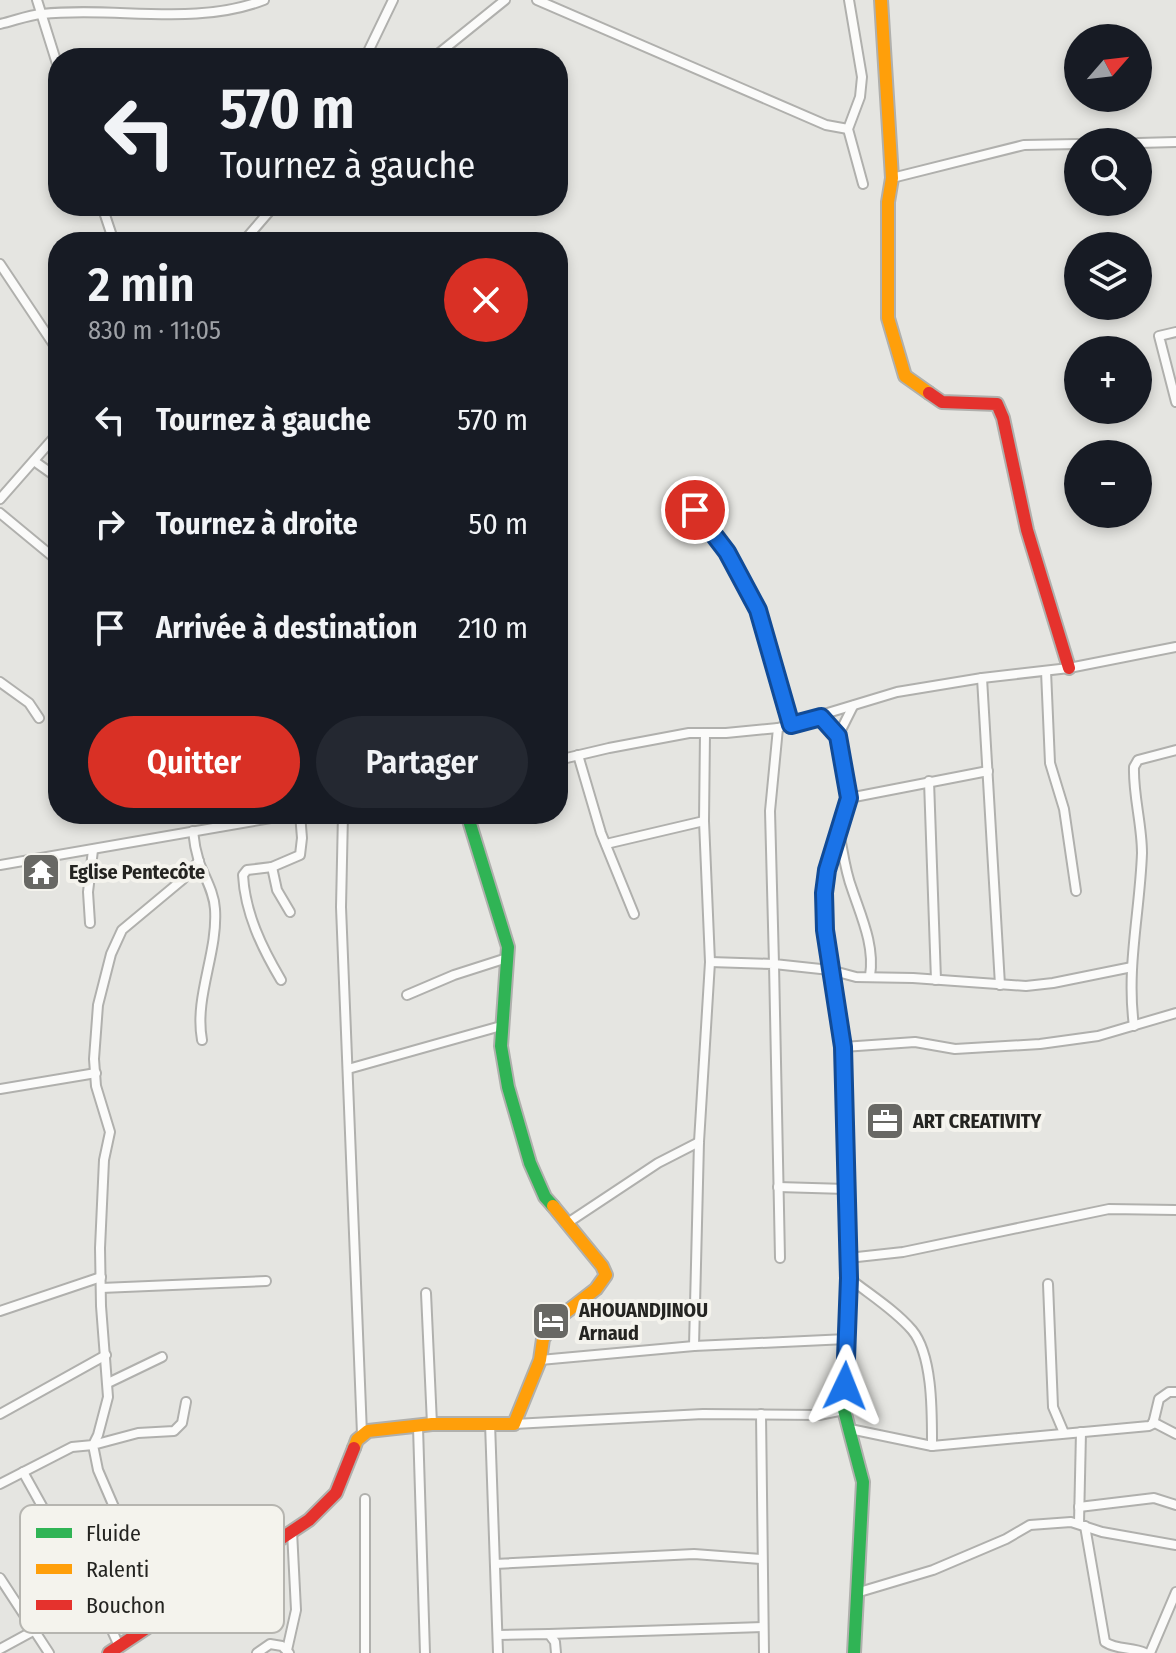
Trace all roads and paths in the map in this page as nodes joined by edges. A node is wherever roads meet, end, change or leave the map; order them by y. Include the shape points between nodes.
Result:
1 (37, 0) edge
2 (264, 0) edge
3 (393, 0) edge
4 (505, 0) edge
5 (537, 0) edge
6 (849, 0) edge
7 (881, 0) edge
8 (41, 14) junction
9 (0, 24) edge
10 (52, 48) edge
11 (370, 48) edge
12 (445, 48) edge
13 (848, 129) junction
14 (1176, 142) edge
15 (1152, 143) edge
16 (1064, 144) edge
17 (892, 178) junction
18 (863, 184) dead end
19 (265, 216) edge
20 (252, 232) edge
21 (0, 264) edge
22 (1176, 332) edge
23 (48, 336) edge
24 (1176, 402) edge
25 (48, 445) edge
26 (34, 461) junction
27 (48, 471) edge
28 (679, 490) dead end
29 (0, 499) edge
30 (0, 513) edge
31 (48, 553) edge
32 (1176, 647) edge
33 (1069, 668) junction
34 (1046, 671) junction
35 (982, 678) junction
36 (0, 682) edge
37 (853, 706) junction
38 (821, 717) junction
39 (39, 718) dead end
40 (791, 725) junction
41 (778, 728) junction
42 (705, 733) junction
43 (838, 736) junction
44 (1176, 750) edge
45 (578, 755) junction
46 (568, 758) edge
47 (988, 771) junction
48 (929, 781) junction
49 (849, 798) junction
50 (704, 821) junction
51 (235, 824) edge
52 (301, 824) edge
53 (343, 824) edge
54 (470, 824) edge
55 (193, 831) junction
56 (839, 831) junction
57 (606, 844) junction
58 (93, 850) junction
59 (199, 861) junction
60 (0, 865) edge
61 (272, 867) junction
62 (1076, 891) dead end
63 (290, 912) dead end
64 (634, 914) dead end
65 (90, 923) dead end
66 (507, 958) junction
67 (710, 962) junction
68 (774, 964) junction
69 (1132, 967) junction
70 (830, 970) junction
71 (870, 976) junction
72 (281, 980) dead end
73 (936, 980) junction
74 (1000, 985) junction
75 (407, 995) dead end
76 (1176, 1013) edge
77 (501, 1026) junction
78 (1134, 1026) junction
79 (202, 1040) dead end
80 (843, 1047) junction
81 (348, 1069) junction
82 (96, 1073) junction
83 (0, 1089) edge
84 (699, 1142) junction
85 (778, 1187) junction
86 (846, 1189) junction
87 (1176, 1210) edge
88 (566, 1224) junction
89 (780, 1258) dead end
90 (848, 1258) junction
91 (101, 1277) junction
92 (849, 1278) junction
93 (266, 1281) dead end
94 (1048, 1284) dead end
95 (101, 1288) junction
96 (426, 1293) dead end
97 (0, 1311) edge
98 (847, 1339) junction
99 (694, 1346) junction
100 (106, 1355) junction
101 (162, 1357) dead end
102 (540, 1360) junction
103 (108, 1383) junction
104 (1176, 1392) edge
105 (186, 1402) dead end
106 (844, 1410) junction
107 (0, 1414) edge
108 (761, 1414) junction
109 (1153, 1422) junction
110 (490, 1423) junction
111 (432, 1424) junction
112 (514, 1424) junction
113 (418, 1427) junction
114 (850, 1429) junction
115 (1081, 1432) junction
116 (1064, 1433) junction
117 (362, 1434) junction
118 (1176, 1434) edge
119 (93, 1445) junction
120 (932, 1446) junction
121 (23, 1472) junction
122 (0, 1484) edge
123 (365, 1499) dead end
124 (43, 1505) edge
125 (113, 1505) edge
126 (1176, 1505) edge
127 (1079, 1507) junction
128 (1082, 1524) junction
129 (292, 1531) junction
130 (284, 1536) edge
131 (1176, 1545) edge
132 (761, 1559) junction
133 (495, 1564) junction
134 (0, 1578) edge
135 (1176, 1592) edge
136 (856, 1593) junction
137 (20, 1608) edge
138 (763, 1627) junction
139 (29, 1633) edge
140 (37, 1633) edge
141 (139, 1633) edge
142 (549, 1634) junction
143 (498, 1635) junction
144 (0, 1649) edge
145 (114, 1650) edge
146 (288, 1651) edge
147 (49, 1653) edge
148 (257, 1653) edge
149 (365, 1653) edge
150 (425, 1653) edge
151 (498, 1653) edge
152 (556, 1653) edge
153 (764, 1653) edge
154 (854, 1653) edge
155 (1148, 1653) edge

1 - 8 street
2 - 8 street via 239,10 194,13
3 - 11 street
4 - 12 street
5 - 13 street via 826,125
6 - 13 street via 862,77
7 - 17 street
8 - 9 street
8 - 10 street
13 - 18 street
14 - 15 street
16 - 17 street via 1024,145
17 - 33 street via 888,318 905,376 942,402 997,404 1027,530
19 - 20 street
21 - 23 street
22 - 24 street via 1159,336
25 - 26 street
26 - 27 street
26 - 29 street
28 - 40 street via 744,580 758,610
30 - 31 street
32 - 33 street
33 - 34 street
34 - 35 street
34 - 62 street via 1050,763 1064,809
35 - 37 street via 897,692
35 - 47 street
36 - 39 street via 29,703
37 - 38 street
37 - 43 street
38 - 40 street
38 - 43 street
40 - 41 street
41 - 42 street
41 - 68 street via 770,811
42 - 45 street
42 - 50 street
43 - 49 street
44 - 69 street via 1144,757 1134,767 1142,855
45 - 46 street
45 - 57 street
47 - 48 street
47 - 74 street
48 - 49 street
48 - 73 street
49 - 56 street
50 - 57 street
50 - 67 street
51 - 55 street
52 - 61 street via 302,852
53 - 81 street
54 - 66 street via 505,931
55 - 58 street
55 - 59 street
56 - 70 street via 824,893
56 - 71 street via 850,886 863,917
57 - 64 street
58 - 60 street
58 - 65 street
59 - 79 street via 215,908 200,1018
59 - 82 street via 122,930 98,1005
61 - 63 street
61 - 72 street via 243,875 258,935
66 - 75 street
66 - 77 street
67 - 68 street
67 - 84 street
68 - 70 street
68 - 85 street
69 - 74 street via 1053,983
69 - 78 street
70 - 71 street
70 - 80 street
71 - 73 street
73 - 74 street
76 - 78 street
77 - 81 street
77 - 88 street via 504,1068 530,1163 545,1197
78 - 80 street via 1040,1044
80 - 86 street
81 - 117 street
82 - 83 street
82 - 91 street via 110,1132 101,1193
84 - 88 street
84 - 99 street
85 - 86 street
85 - 89 street
86 - 90 street
87 - 90 street via 1109,1209 903,1252
88 - 102 street via 606,1275 556,1320 543,1339
90 - 92 street
91 - 95 street
91 - 97 street
92 - 98 street
92 - 120 street via 904,1322 920,1343
93 - 95 street
94 - 116 street via 1053,1407
95 - 100 street
96 - 111 street
98 - 99 street
98 - 106 street
99 - 102 street
100 - 103 street
100 - 107 street
101 - 103 street
102 - 112 street
103 - 119 street
104 - 109 street via 1159,1399
105 - 119 street via 182,1423 174,1431 138,1433
106 - 108 street
106 - 114 street
108 - 112 street
108 - 132 street
109 - 115 street
109 - 118 street
110 - 111 street
110 - 112 street
110 - 133 street
111 - 113 street
113 - 117 street
113 - 150 street
114 - 120 street
114 - 136 street via 863,1482
115 - 116 street
115 - 127 street
116 - 120 street
117 - 129 street via 342,1488
119 - 121 street via 72,1447
119 - 125 street
121 - 122 street
121 - 124 street
123 - 149 street
126 - 127 street via 1154,1498
127 - 128 street
128 - 131 street
128 - 136 street via 1030,1525 933,1570
128 - 155 street via 1105,1642
129 - 130 street
129 - 146 street via 296,1610
132 - 133 street via 694,1554
132 - 138 street
133 - 143 street
134 - 137 street
135 - 155 street
136 - 154 street
138 - 142 street
138 - 153 street
139 - 144 street
140 - 147 street
141 - 145 street
142 - 143 street
142 - 152 street
143 - 151 street
146 - 148 street via 270,1644

